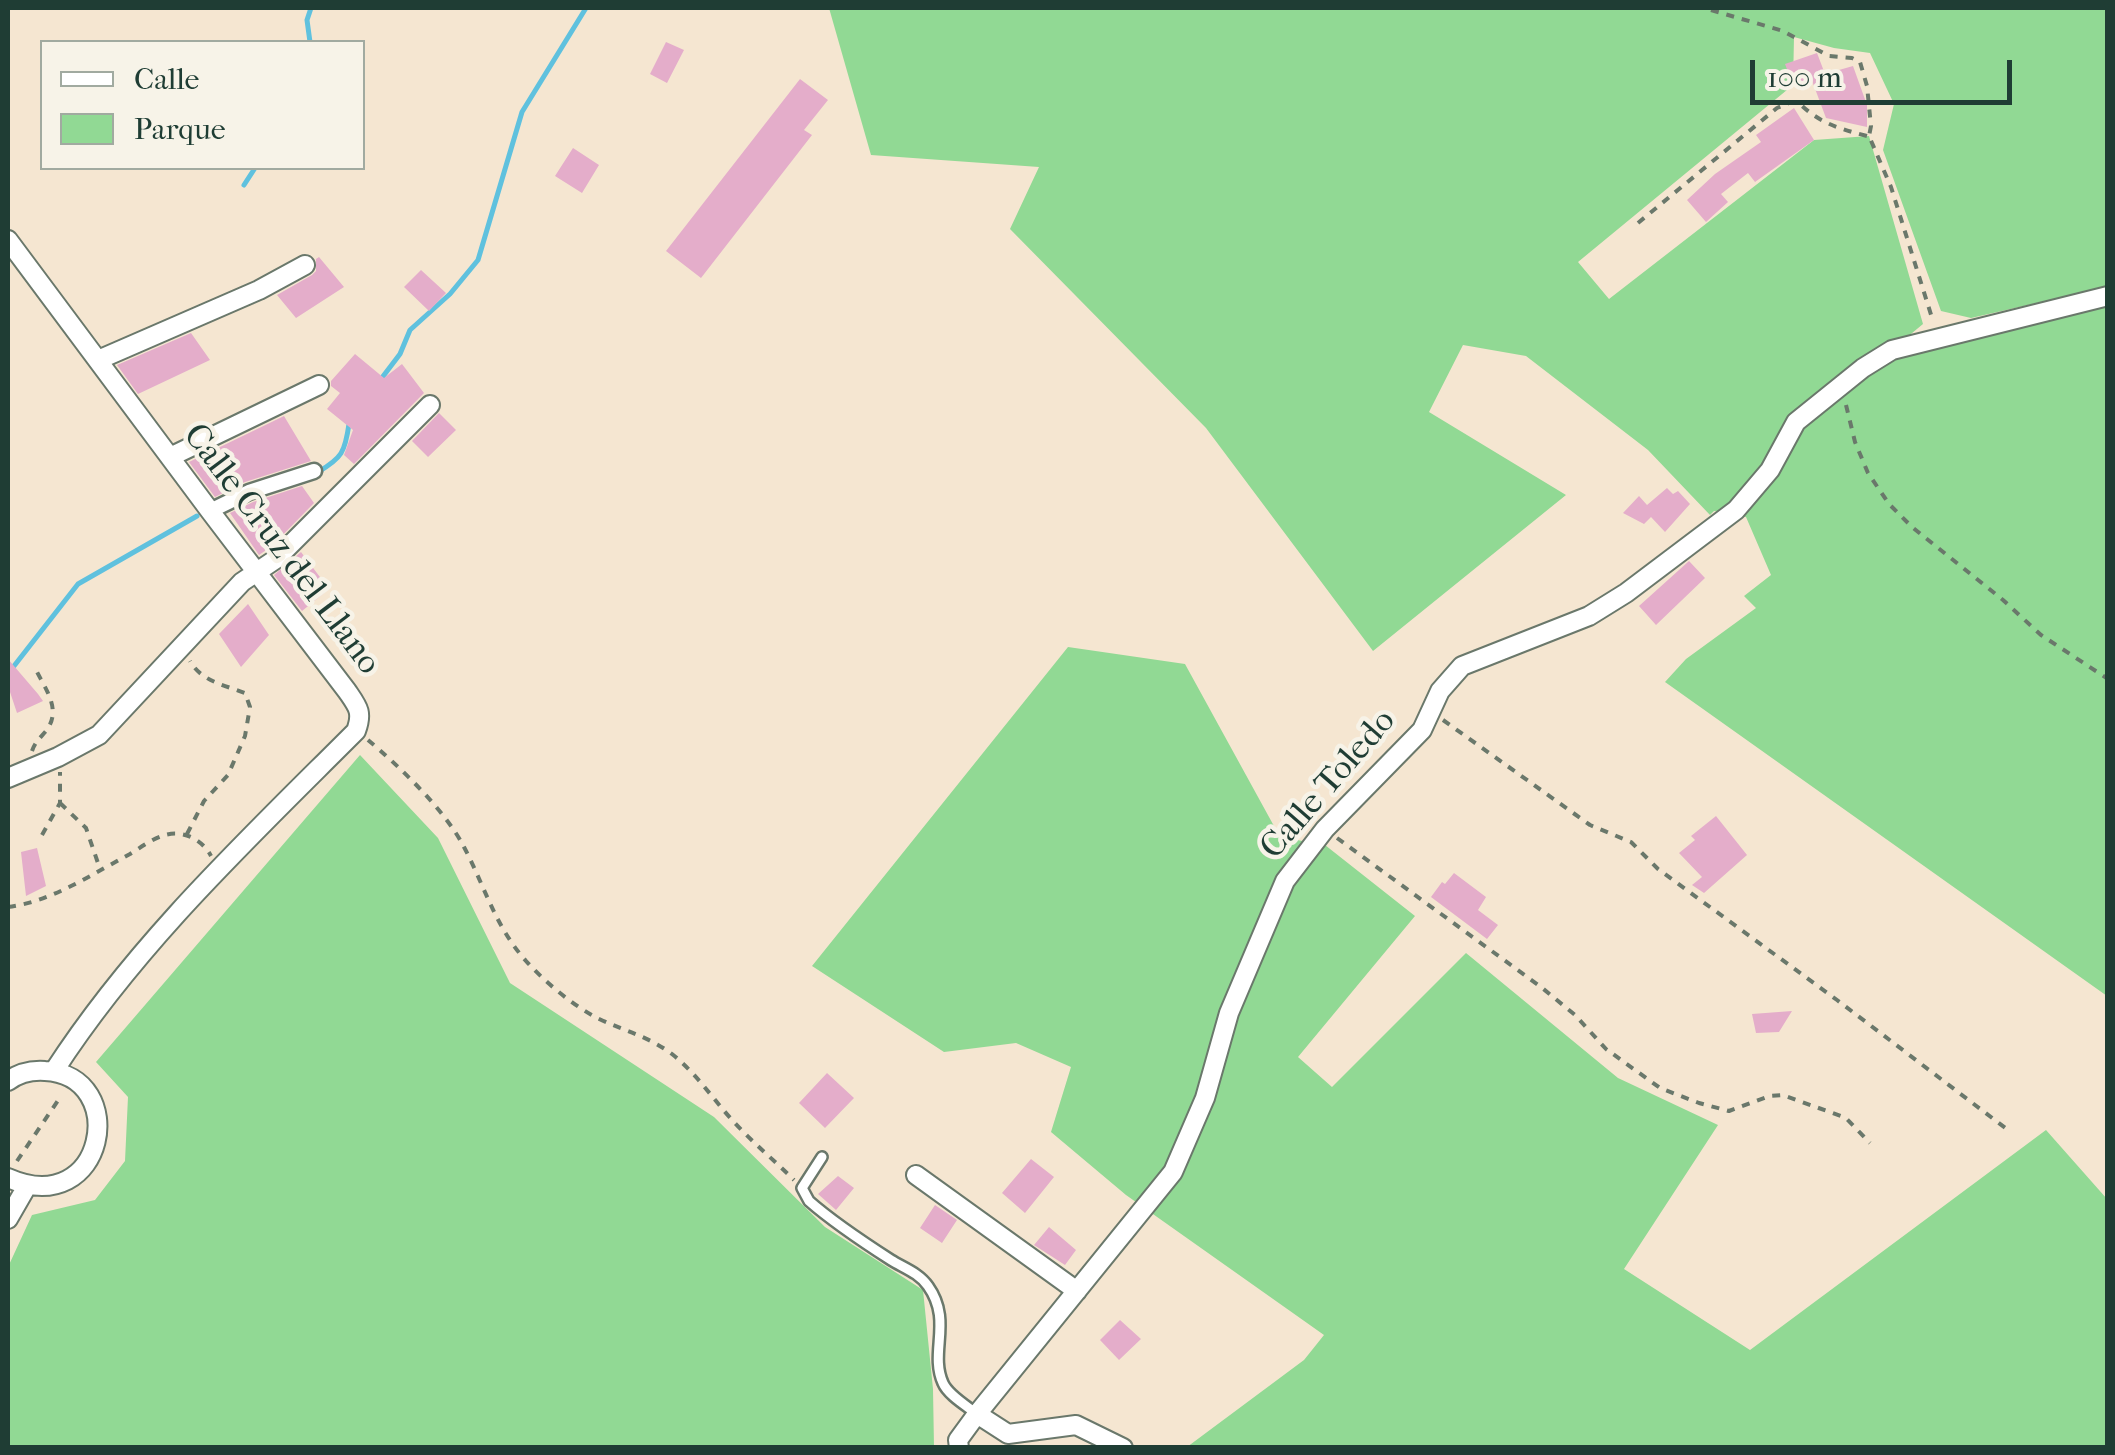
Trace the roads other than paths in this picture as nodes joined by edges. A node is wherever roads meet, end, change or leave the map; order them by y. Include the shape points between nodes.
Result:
1 (8, 240) edge
2 (305, 265) dead end
3 (2108, 296) edge
4 (98, 360) junction
5 (319, 385) dead end
6 (430, 405) dead end
7 (170, 457) junction
8 (314, 471) dead end
9 (210, 511) junction
10 (257, 572) junction
11 (8, 778) edge
12 (54, 1072) junction
13 (8, 1081) edge
14 (822, 1157) dead end
15 (916, 1175) dead end
16 (8, 1178) edge
17 (27, 1186) junction
18 (8, 1220) edge
19 (1077, 1291) junction
20 (977, 1414) junction
21 (959, 1448) edge
22 (1122, 1448) edge

1 - 4 street, Calle Cruz del Llano
2 - 4 street
3 - 19 street, Calle Toledo via 1892,350 1796,422 1770,470 1736,510 1626,593 1589,616 1462,666 1440,691 1422,730 1325,829 1285,881 1173,1172
4 - 7 street, Calle Cruz del Llano
5 - 7 street
6 - 10 street
7 - 9 street, Calle Cruz del Llano
8 - 9 street
9 - 10 street, Calle Cruz del Llano
10 - 11 street via 98,735
10 - 12 street, Calle Cruz del Llano via 356,705 356,731 218,868 79,1032
12 - 13 street via 32,1070
12 - 17 street via 74,1080 90,1098 98,1142 88,1164 68,1180
14 - 20 lane via 802,1188 809,1202 926,1282 942,1323 944,1386
15 - 19 street
16 - 17 street
17 - 18 street
19 - 20 street, Calle Toledo
20 - 21 street, Calle Toledo
20 - 22 street via 1008,1434 1076,1425

